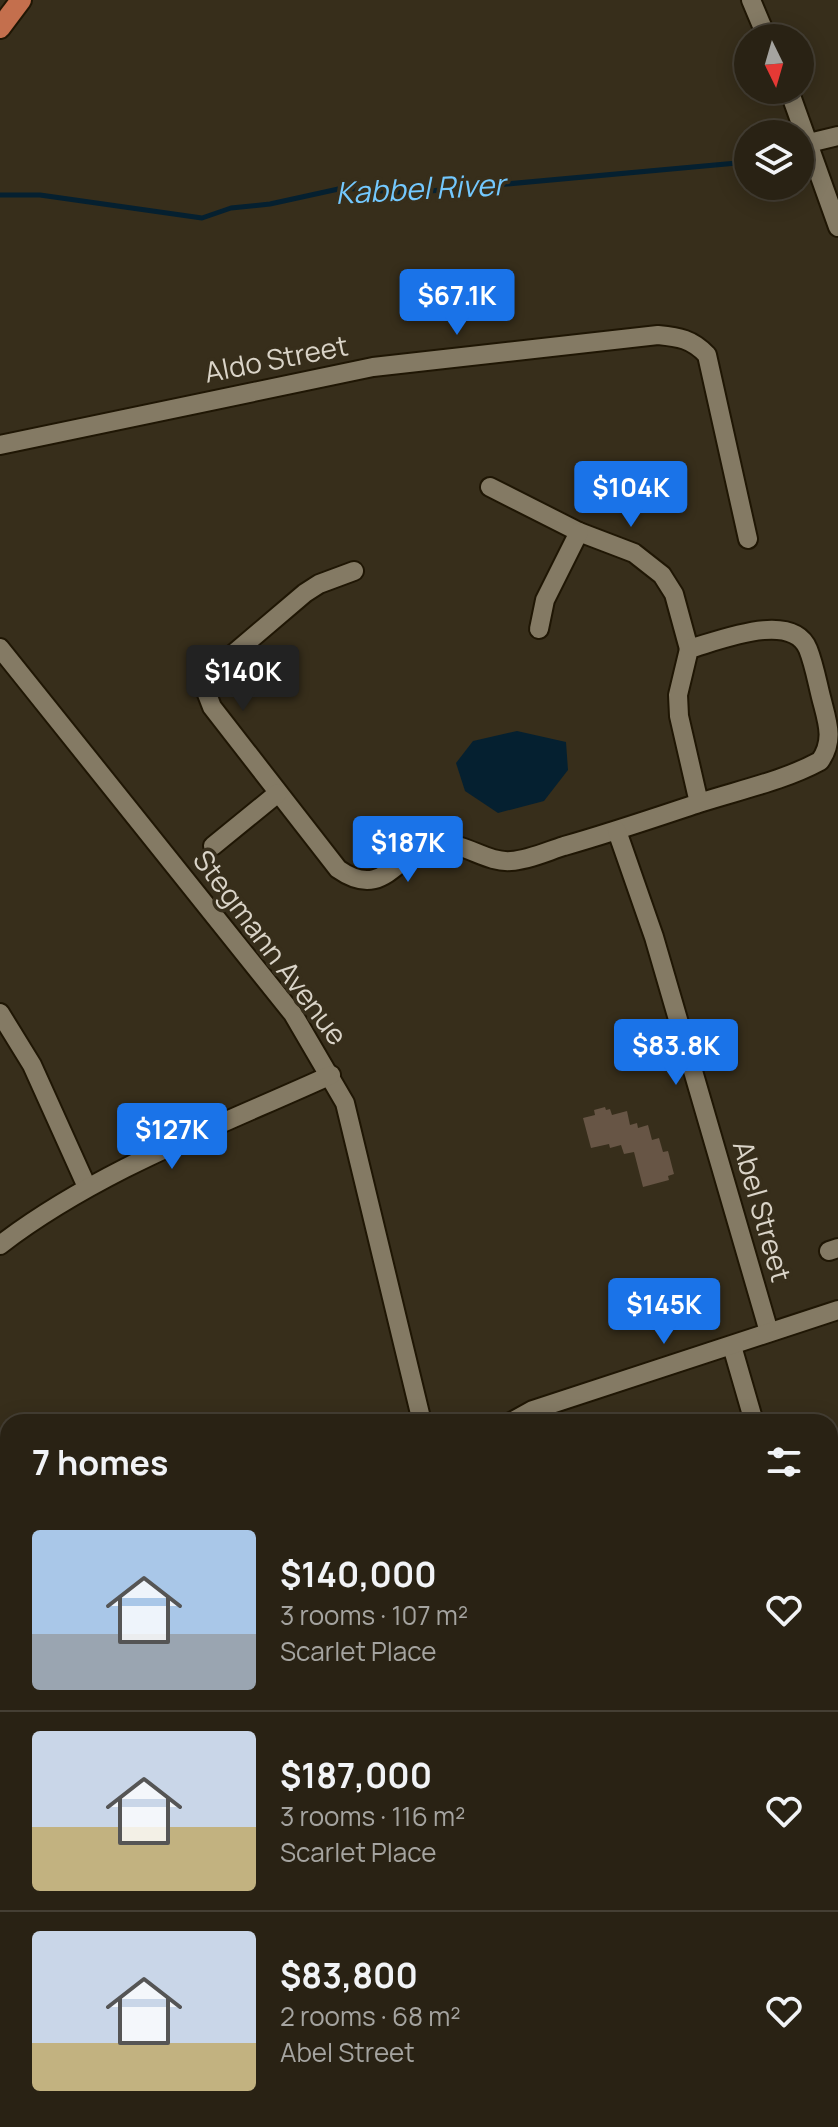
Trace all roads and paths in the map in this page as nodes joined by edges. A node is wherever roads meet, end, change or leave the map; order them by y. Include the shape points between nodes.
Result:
1 (21, 0) edge
2 (751, 0) edge
3 (761, 24) edge
4 (0, 28) edge
5 (838, 136) edge
6 (814, 142) edge
7 (814, 157) edge
8 (838, 227) edge
9 (0, 445) edge
10 (490, 487) dead end
11 (579, 532) junction
12 (748, 539) dead end
13 (354, 571) dead end
14 (539, 629) dead end
15 (0, 648) edge
16 (689, 649) junction
17 (278, 793) junction
18 (699, 803) junction
19 (617, 831) junction
20 (213, 846) dead end
21 (0, 1013) edge
22 (331, 1075) junction
23 (87, 1187) junction
24 (0, 1245) edge
25 (838, 1310) edge
26 (769, 1332) junction
27 (732, 1346) junction
28 (420, 1414) edge
29 (526, 1414) edge
30 (752, 1414) edge

1 - 4 main road
2 - 3 street
5 - 6 street
7 - 8 street
9 - 12 street, Aldo Street via 373,367 658,335 679,337 696,343 707,355
10 - 11 street
11 - 14 street via 545,600
11 - 16 street via 634,553 662,575 674,594
13 - 17 street via 305,593 212,672 208,683 212,707
15 - 22 street, Stegmann Avenue via 293,1014
16 - 18 street via 678,695 679,716
16 - 18 street via 759,629 798,635 808,647 830,734 820,761
17 - 19 street via 338,869 350,878 372,881 426,847 454,845 512,861
17 - 20 street
18 - 19 street
19 - 26 street, Abel Street via 654,937
21 - 23 street via 32,1065
22 - 23 street
22 - 28 street, Stegmann Avenue via 345,1103
23 - 24 street
25 - 26 street
26 - 27 street
27 - 29 street
27 - 30 street

